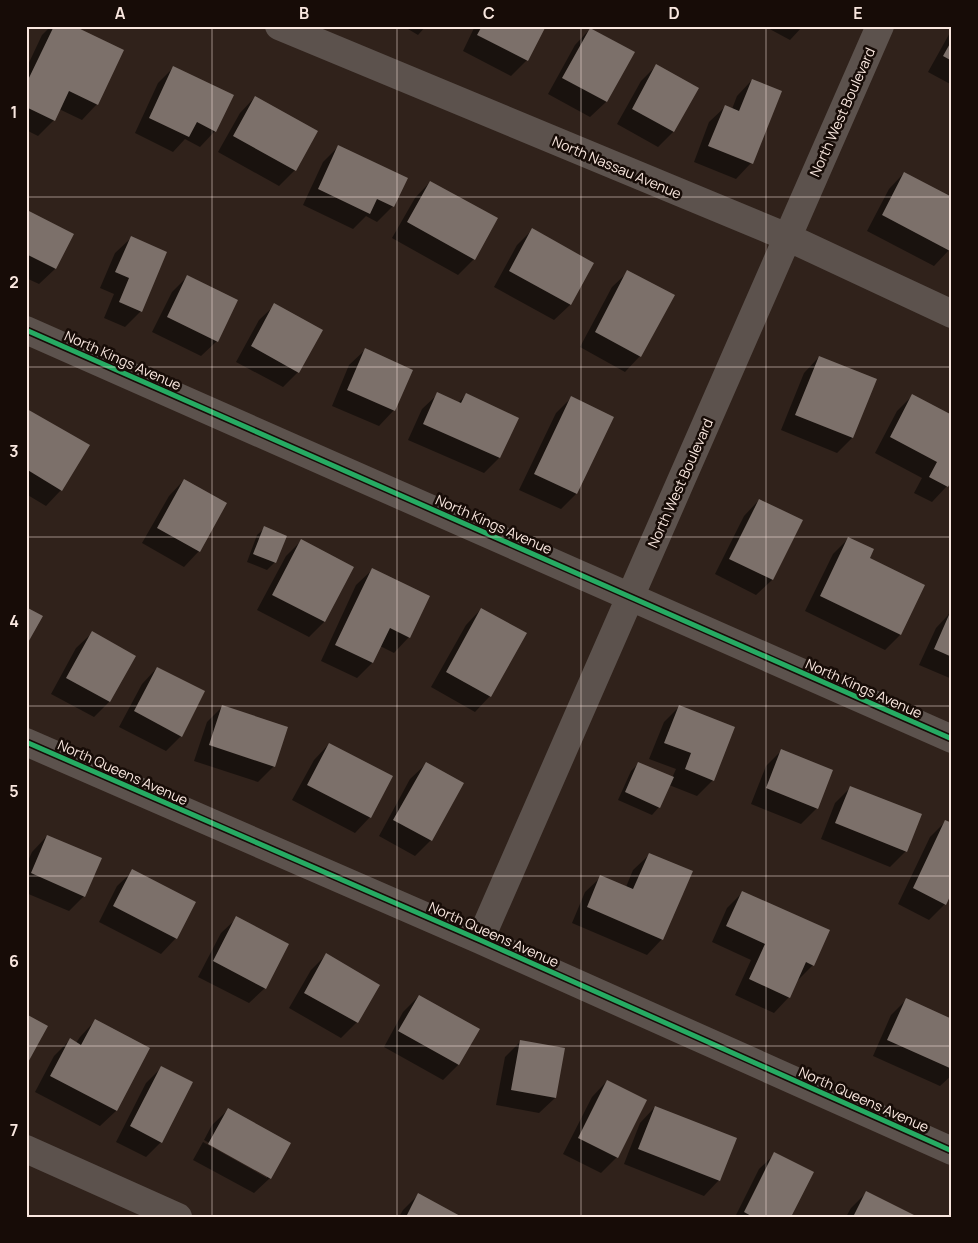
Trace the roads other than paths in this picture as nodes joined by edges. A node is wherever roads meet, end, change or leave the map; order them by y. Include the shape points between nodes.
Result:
1 (280, 26) edge
2 (880, 26) edge
3 (787, 237) junction
4 (952, 314) edge
5 (26, 330) edge
6 (630, 597) junction
7 (952, 739) edge
8 (26, 742) edge
9 (480, 940) junction
10 (26, 1149) edge
11 (952, 1151) edge
12 (178, 1217) edge

1 - 3 street, North Nassau Avenue
2 - 3 street, North West Boulevard
3 - 4 street, North Nassau Avenue
3 - 6 street, North West Boulevard
5 - 6 street, North Kings Avenue
6 - 7 street, North Kings Avenue
6 - 9 street, North West Boulevard
8 - 9 street, North Queens Avenue
9 - 11 street, North Queens Avenue
10 - 12 street

